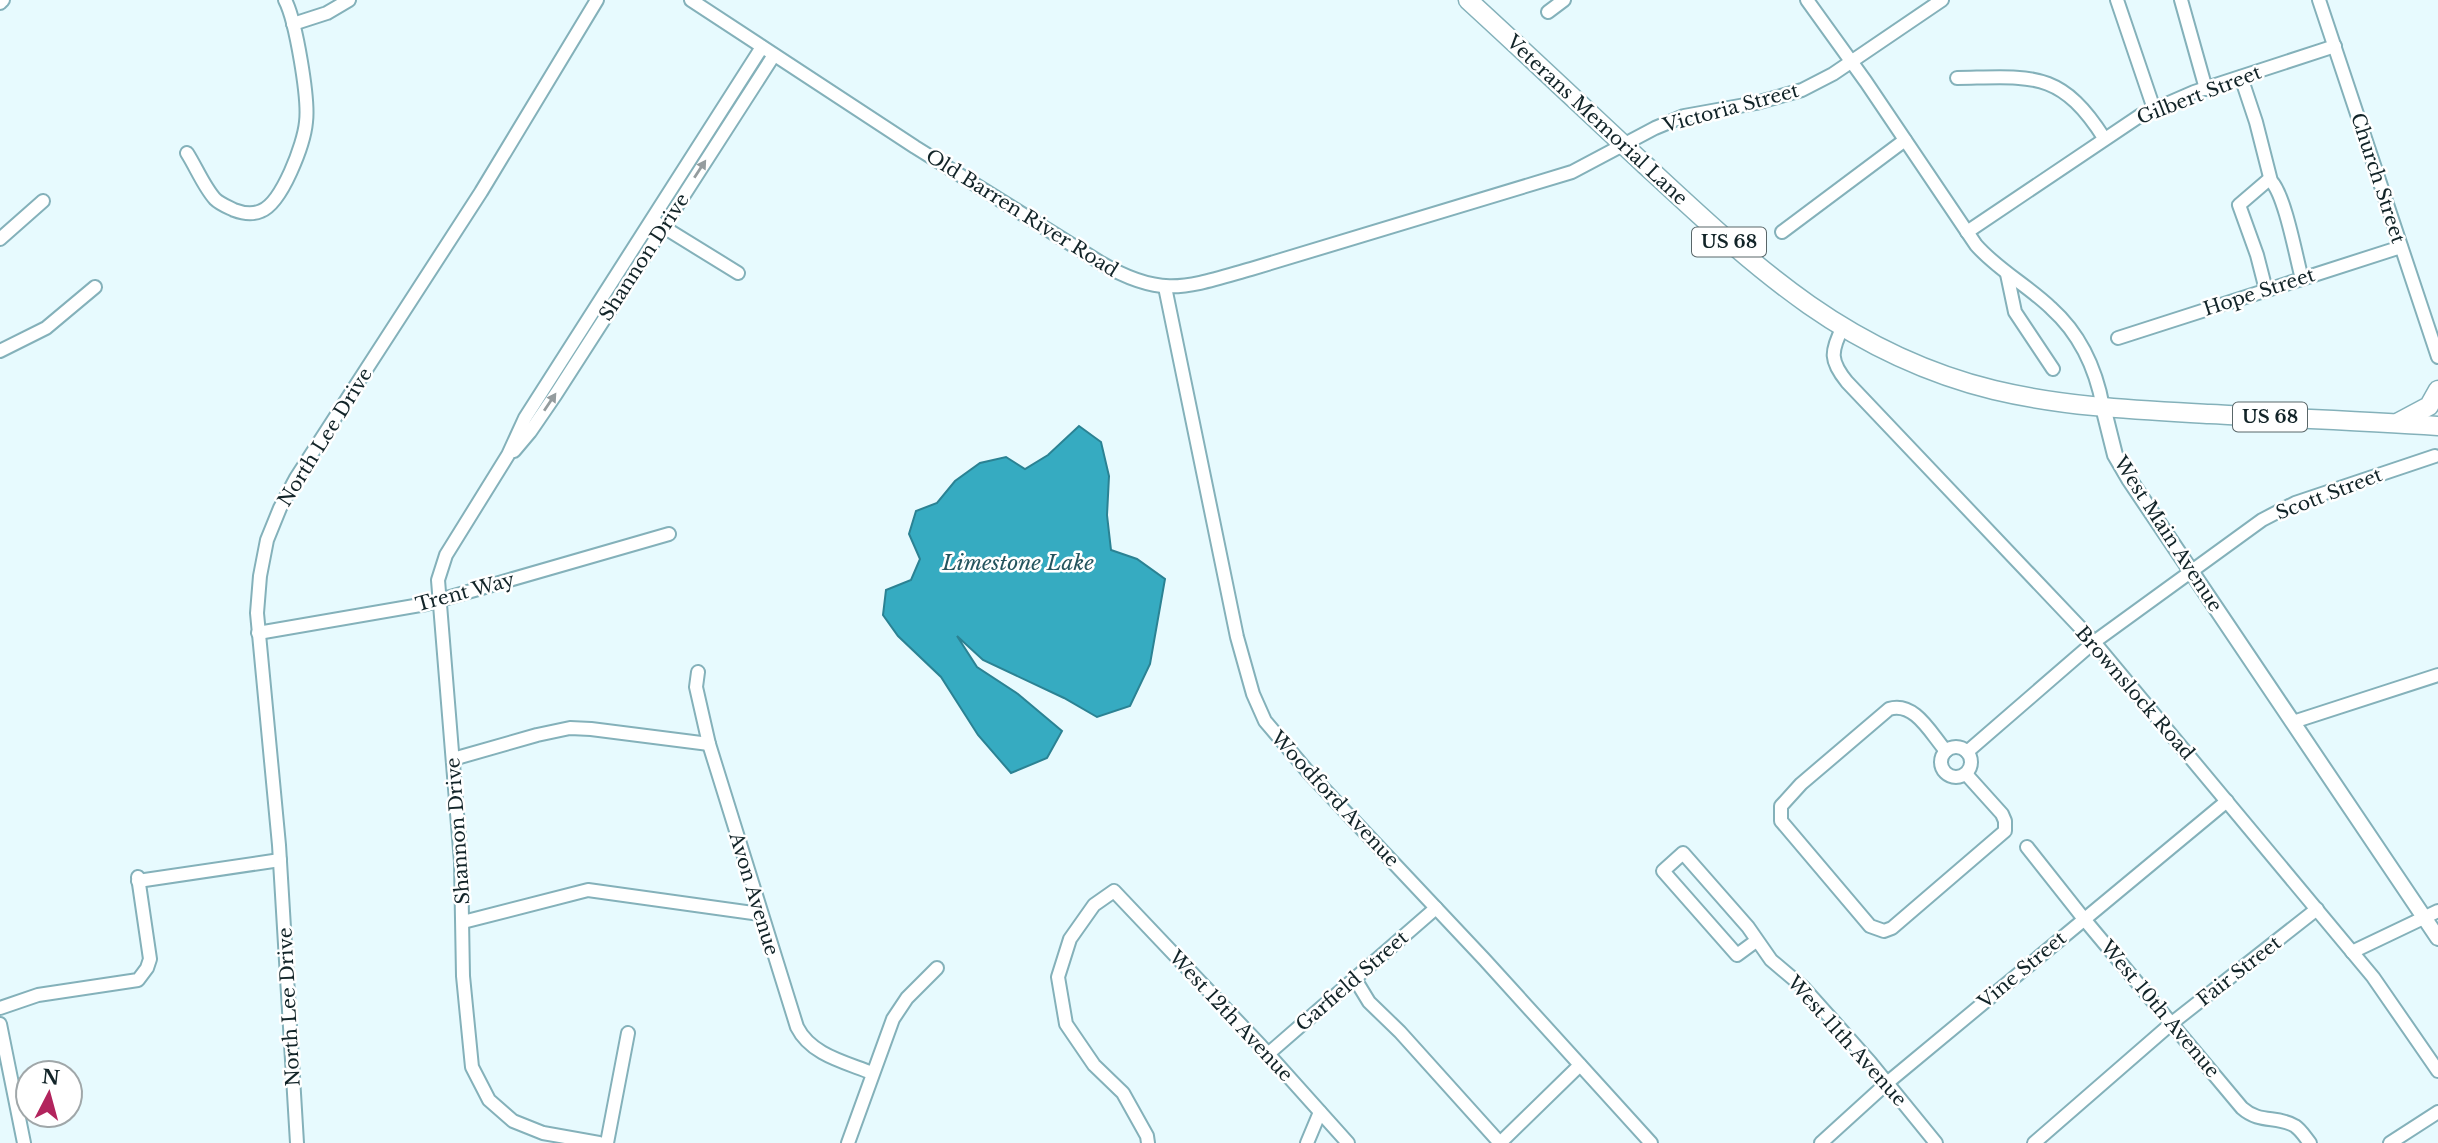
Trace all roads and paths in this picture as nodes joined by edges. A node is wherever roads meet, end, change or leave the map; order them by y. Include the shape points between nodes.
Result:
1 (285, 0) edge
2 (349, 0) edge
3 (597, 0) edge
4 (691, 0) edge
5 (1468, 0) edge
6 (1564, 0) edge
7 (1807, 0) edge
8 (1942, 0) edge
9 (2116, 0) edge
10 (2181, 0) edge
11 (2319, 0) edge
12 (1548, 12) dead end
13 (293, 24) junction
14 (2335, 46) junction
15 (762, 47) junction
16 (774, 55) junction
17 (1852, 61) junction
18 (2241, 77) junction
19 (1957, 78) dead end
20 (2206, 89) junction
21 (2154, 108) junction
22 (706, 133) junction
23 (2104, 138) junction
24 (1905, 140) junction
25 (718, 141) junction
26 (1624, 145) junction
27 (187, 153) dead end
28 (2271, 181) junction
29 (43, 201) dead end
30 (651, 219) junction
31 (663, 227) junction
32 (1782, 232) dead end
33 (1967, 232) junction
34 (0, 239) edge
35 (2401, 247) junction
36 (738, 273) dead end
37 (2007, 274) junction
38 (2302, 279) junction
39 (95, 287) dead end
40 (1165, 287) junction
41 (2266, 290) junction
42 (1843, 327) junction
43 (575, 338) junction
44 (2118, 338) dead end
45 (587, 346) junction
46 (0, 351) edge
47 (2438, 357) edge
48 (2053, 369) dead end
49 (2438, 390) edge
50 (2103, 407) junction
51 (2396, 423) junction
52 (2438, 426) edge
53 (508, 455) junction
54 (2435, 456) dead end
55 (668, 534) dead end
56 (2190, 572) junction
57 (438, 601) junction
58 (258, 634) junction
59 (2094, 642) junction
60 (698, 672) dead end
61 (2438, 675) edge
62 (2293, 722) junction
63 (709, 744) junction
64 (1946, 751) junction
65 (1967, 752) junction
66 (453, 759) junction
67 (1966, 774) junction
68 (2227, 802) junction
69 (2027, 847) dead end
70 (280, 860) junction
71 (1436, 908) junction
72 (2317, 909) junction
73 (760, 914) junction
74 (2431, 914) edge
75 (2084, 919) junction
76 (463, 922) junction
77 (2438, 939) edge
78 (1756, 941) junction
79 (2352, 952) junction
80 (937, 968) dead end
81 (1354, 979) junction
82 (0, 1008) edge
83 (2172, 1023) junction
84 (0, 1024) edge
85 (628, 1033) dead end
86 (1268, 1054) junction
87 (1580, 1065) junction
88 (2438, 1071) edge
89 (873, 1073) junction
90 (1887, 1083) junction
91 (1320, 1112) junction
92 (2438, 1112) edge
93 (24, 1143) edge
94 (297, 1143) edge
95 (599, 1143) edge
96 (607, 1143) edge
97 (848, 1143) edge
98 (1148, 1143) edge
99 (1307, 1143) edge
100 (1348, 1143) edge
101 (1500, 1143) edge
102 (1651, 1143) edge
103 (1821, 1143) edge
104 (1936, 1143) edge
105 (2034, 1143) edge
106 (2310, 1143) edge
107 (2390, 1143) edge

1 - 13 street
2 - 13 street
3 - 58 street, North Lee Drive via 481,192 288,493 263,558
4 - 15 street, Old Barren River Road
5 - 26 main road, Veterans Memorial Lane / US 68
6 - 12 street
7 - 17 street, West Main Avenue
8 - 17 street, Victoria Street
9 - 21 street
10 - 20 street
11 - 14 street, Church Street
13 - 27 street via 306,120 300,150 268,206 250,213 216,200
14 - 18 street, Gilbert Street
14 - 35 street, Church Street
15 - 16 street, Old Barren River Road
15 - 22 street, Shannon Drive
16 - 25 street, Shannon Drive
16 - 40 street, Old Barren River Road via 1101,264 1132,280
17 - 24 street, West Main Avenue
17 - 26 street, Victoria Street via 1802,90 1684,116
18 - 20 street, Gilbert Street
18 - 28 street
19 - 23 street via 2014,77 2047,83 2074,98
20 - 21 street, Gilbert Street
21 - 23 street, Gilbert Street
22 - 25 street
22 - 30 street, Shannon Drive
23 - 33 street, Gilbert Street
24 - 32 street
24 - 33 street, West Main Avenue
31 -> 25 street, Shannon Drive
26 - 40 street, Old Barren River Road via 1572,172 1216,279
26 - 42 main road, Veterans Memorial Lane / US 68 via 1752,262
28 - 38 street
28 - 41 street via 2239,205
29 - 34 street
30 - 31 street
30 - 43 street, Shannon Drive
31 - 36 street
31 - 45 street, Shannon Drive
33 - 37 street, West Main Avenue
35 - 38 street, Hope Street
35 - 47 street, Church Street
37 - 48 street via 2015,312
37 - 50 street, West Main Avenue via 2051,307 2075,335 2091,364
38 - 41 street, Hope Street
39 - 46 street via 46,328
40 - 71 street, Woodford Avenue via 1234,624 1258,708 1297,760
41 - 44 street, Hope Street
42 - 50 main road, Veterans Memorial Lane / US 68 via 1907,360 1968,383 2039,400
42 - 59 street, Brownslock Road via 1833,357 1847,382
43 - 45 street
43 - 53 street, Shannon Drive via 525,418
53 -> 45 street, Shannon Drive via 530,432
49 - 51 main road via 2429,406
50 - 51 main road, Veterans Memorial Lane / US 68
50 - 56 street, West Main Avenue via 2117,458
51 - 52 main road, Veterans Memorial Lane / US 68
53 - 57 street, Shannon Drive via 446,555 438,580
54 - 56 street, Scott Street via 2284,508
55 - 57 street, Trent Way
56 - 59 street, Scott Street
56 - 62 street, West Main Avenue
57 - 58 street, Trent Way
57 - 66 street, Shannon Drive
58 - 70 street, North Lee Drive
59 - 65 street, Scott Street
59 - 68 street, Brownslock Road
60 - 63 street, Avon Avenue via 695,687
61 - 62 street
62 - 74 street, West Main Avenue
63 - 66 street via 570,728
63 - 73 street, Avon Avenue
64 - 65 street via 1955,747
64 - 67 street via 1941,764 1945,773 1953,777
64 - 67 street via 1915,713 1900,707 1889,709 1780,806 1781,821 1870,926 1884,931 1892,928 2004,831 2002,814
65 - 67 street via 1971,764
66 - 76 street, Shannon Drive
68 - 72 street, Brownslock Road
68 - 75 street, Vine Street
69 - 75 street, West 10th Avenue
70 - 82 street via 138,879 150,959 138,980 38,995
70 - 94 street, North Lee Drive
71 - 81 street, Garfield Street
71 - 87 street, Woodford Avenue
72 - 79 street, Brownslock Road
72 - 83 street, Fair Street
73 - 76 street via 588,890
73 - 89 street, Avon Avenue via 802,1038 822,1052
74 - 77 street, West Main Avenue
74 - 79 street
75 - 83 street, West 10th Avenue
75 - 90 street, Vine Street
76 - 95 street, Shannon Drive via 468,1045 474,1074 485,1094 527,1128
78 - 78 street, West 11th Avenue via 1683,853 1662,871 1737,955
78 - 90 street, West 11th Avenue
79 - 88 street, Brownslock Road
80 - 89 street via 899,1008
81 - 86 street, Garfield Street
81 - 101 street via 1369,1002
83 - 105 street, Fair Street
83 - 106 street, West 10th Avenue via 2246,1111 2256,1118 2293,1125
84 - 93 street
85 - 96 street
86 - 91 street, West 12th Avenue
86 - 98 street, West 12th Avenue via 1114,891 1094,905 1070,939 1058,977 1066,1024 1094,1065 1123,1093
87 - 101 street
87 - 102 street, Woodford Avenue
89 - 97 street
90 - 103 street, Vine Street
90 - 104 street, West 11th Avenue
91 - 99 street
91 - 100 street, West 12th Avenue
92 - 107 street

